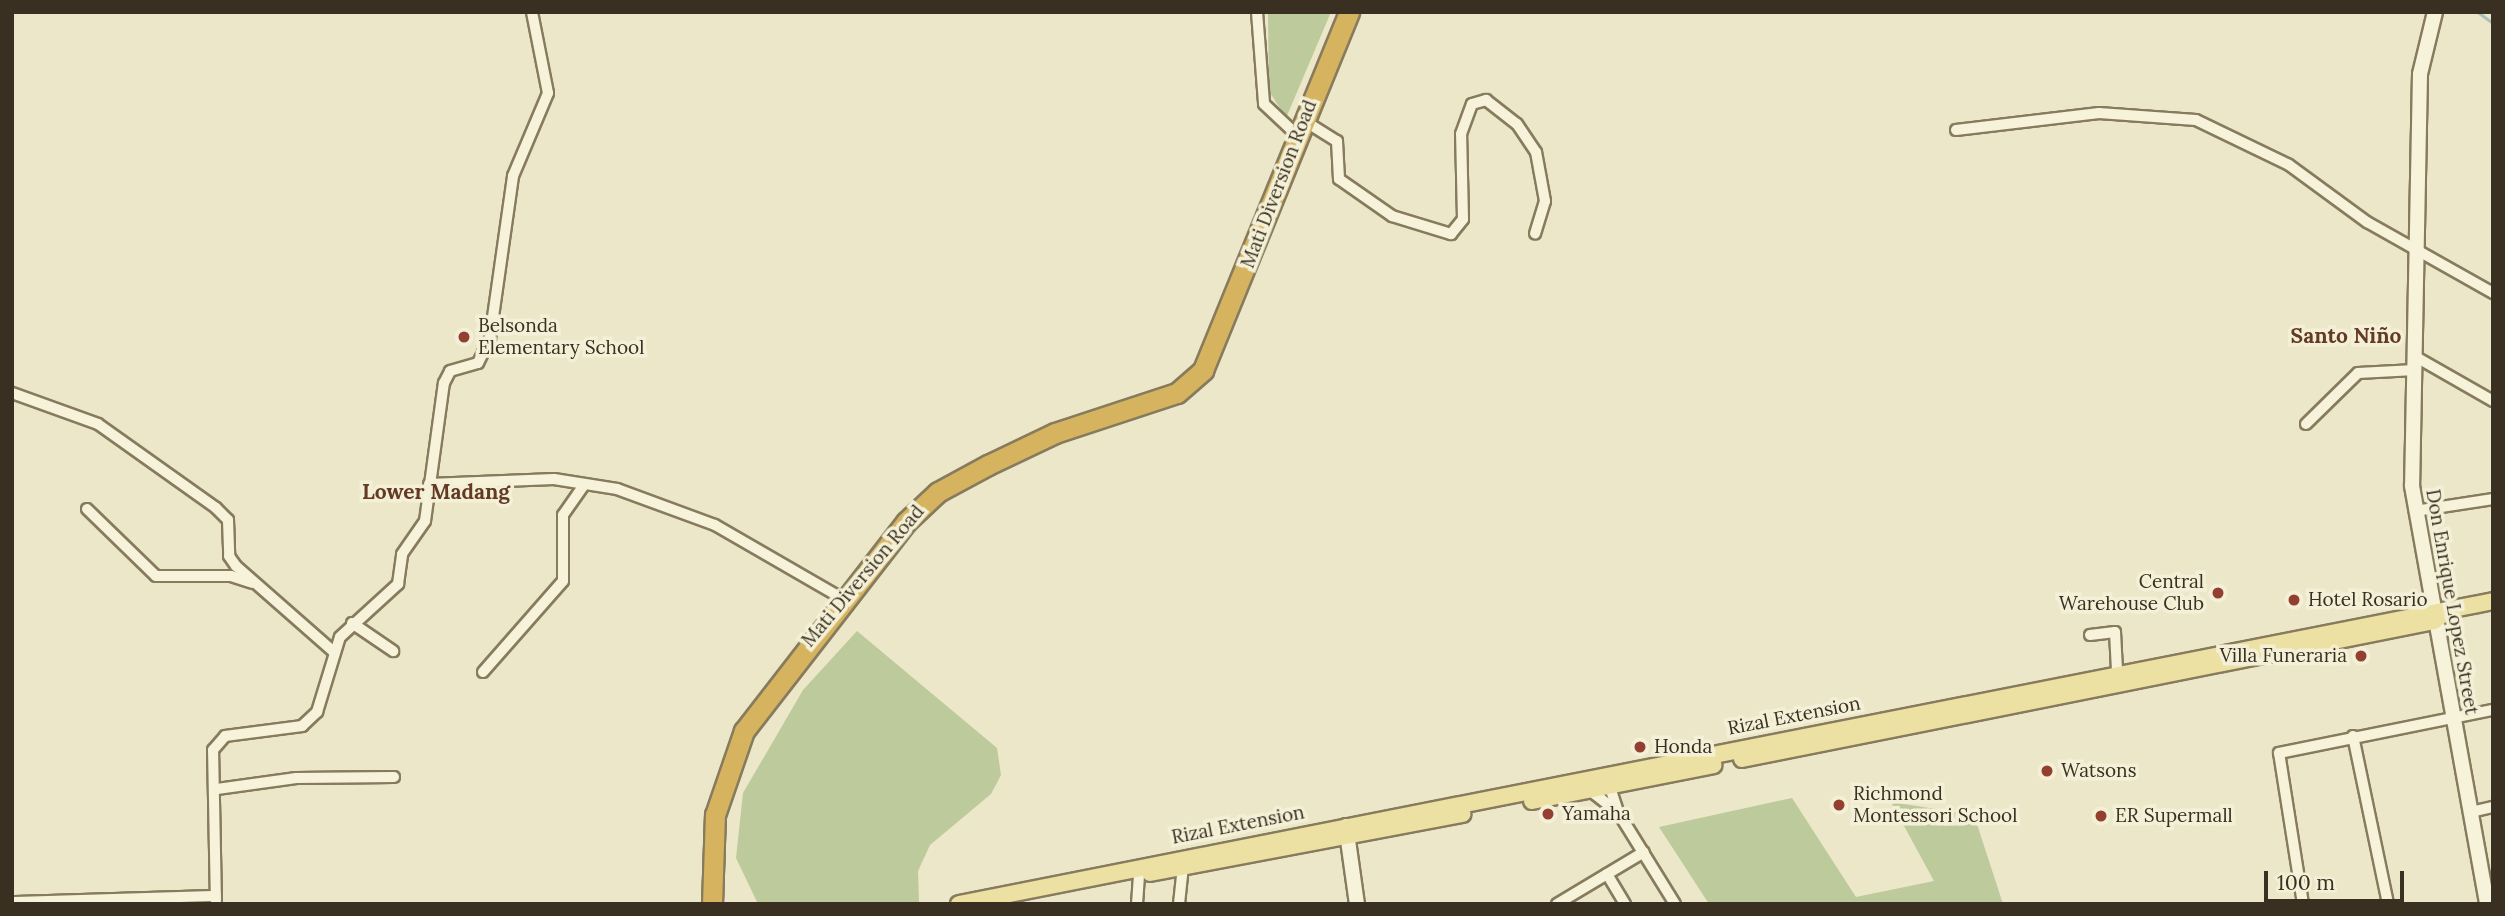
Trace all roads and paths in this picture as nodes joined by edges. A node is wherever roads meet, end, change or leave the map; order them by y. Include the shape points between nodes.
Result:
1 (532, 12) edge
2 (1257, 12) edge
3 (1349, 12) edge
4 (2435, 12) edge
5 (1300, 127) junction
6 (1956, 130) dead end
7 (1535, 234) dead end
8 (2419, 249) junction
9 (2493, 293) edge
10 (2416, 363) junction
11 (12, 394) edge
12 (2493, 401) edge
13 (2306, 424) dead end
14 (429, 484) junction
15 (584, 485) junction
16 (2493, 499) edge
17 (87, 509) dead end
18 (2415, 511) junction
19 (256, 584) junction
20 (843, 598) junction
21 (2493, 601) edge
22 (2437, 614) junction
23 (352, 623) junction
24 (2090, 635) dead end
25 (393, 651) dead end
26 (334, 652) junction
27 (2117, 671) junction
28 (483, 672) dead end
29 (2493, 710) edge
30 (2452, 718) junction
31 (2353, 736) junction
32 (394, 776) dead end
33 (1608, 780) junction
34 (1586, 785) junction
35 (217, 789) junction
36 (2493, 807) edge
37 (1618, 812) junction
38 (2471, 812) junction
39 (1346, 831) junction
40 (1644, 852) junction
41 (1183, 868) junction
42 (1139, 874) junction
43 (1607, 874) junction
44 (1575, 899) edge
45 (216, 900) edge
46 (717, 900) edge
47 (986, 900) edge
48 (87, 901) edge
49 (12, 902) edge
50 (959, 904) edge
51 (1002, 904) edge
52 (1137, 904) edge
53 (1179, 904) edge
54 (1357, 904) edge
55 (1557, 904) edge
56 (1625, 904) edge
57 (1675, 904) edge
58 (2303, 904) edge
59 (2388, 904) edge
60 (2487, 904) edge

1 - 14 street via 548,93 513,176 490,338 478,363 450,371 443,383
2 - 5 street via 1264,104
3 - 5 highway, Mati Diversion Road
4 - 8 street, Don Enrique Lopez Street via 2421,57
5 - 7 street via 1337,141 1339,179 1392,216 1451,234 1464,219 1461,134 1472,104 1486,100 1517,124 1536,152 1545,201
5 - 20 highway, Mati Diversion Road via 1217,346 1190,384 1055,433 938,492
6 - 8 street via 2099,113 2196,120 2289,165 2367,222
8 - 9 street
8 - 10 street, Don Enrique Lopez Street
10 - 12 street
10 - 13 street via 2358,373
10 - 18 street, Don Enrique Lopez Street
11 - 19 street via 98,424 216,508 228,520 229,556
14 - 15 street via 554,479
14 - 23 street via 425,521 402,554 398,584
15 - 20 street via 677,508
15 - 28 street via 563,516 564,581
16 - 18 street
17 - 19 street via 156,576 231,576
18 - 22 street, Don Enrique Lopez Street
19 - 26 street
20 - 46 highway, Mati Diversion Road via 762,702 733,754 715,815
21 - 22 main road
22 - 27 main road, Rizal Extension
22 - 30 street, Don Enrique Lopez Street
22 - 33 main road, Rizal Extension
23 - 25 street
23 - 26 street
24 - 27 street via 2115,632
26 - 35 street via 328,684 307,722 219,741 211,759
27 - 33 main road, Rizal Extension
29 - 30 street
30 - 31 street
30 - 38 street, Don Enrique Lopez Street
31 - 58 street via 2275,757
31 - 59 street
32 - 35 street via 296,778
33 - 34 main road, Rizal Extension
33 - 37 street
34 - 37 street
34 - 39 main road, Rizal Extension
35 - 45 street
36 - 38 street
37 - 40 street
38 - 60 street, Don Enrique Lopez Street
39 - 41 main road, Rizal Extension
39 - 47 main road, Rizal Extension
39 - 54 street
40 - 43 street
40 - 57 street
41 - 42 main road, Rizal Extension
41 - 53 street
42 - 51 main road, Rizal Extension
42 - 52 street
43 - 44 street
43 - 56 street
44 - 55 street
45 - 48 street
47 - 50 main road, Rizal Extension
48 - 49 street

